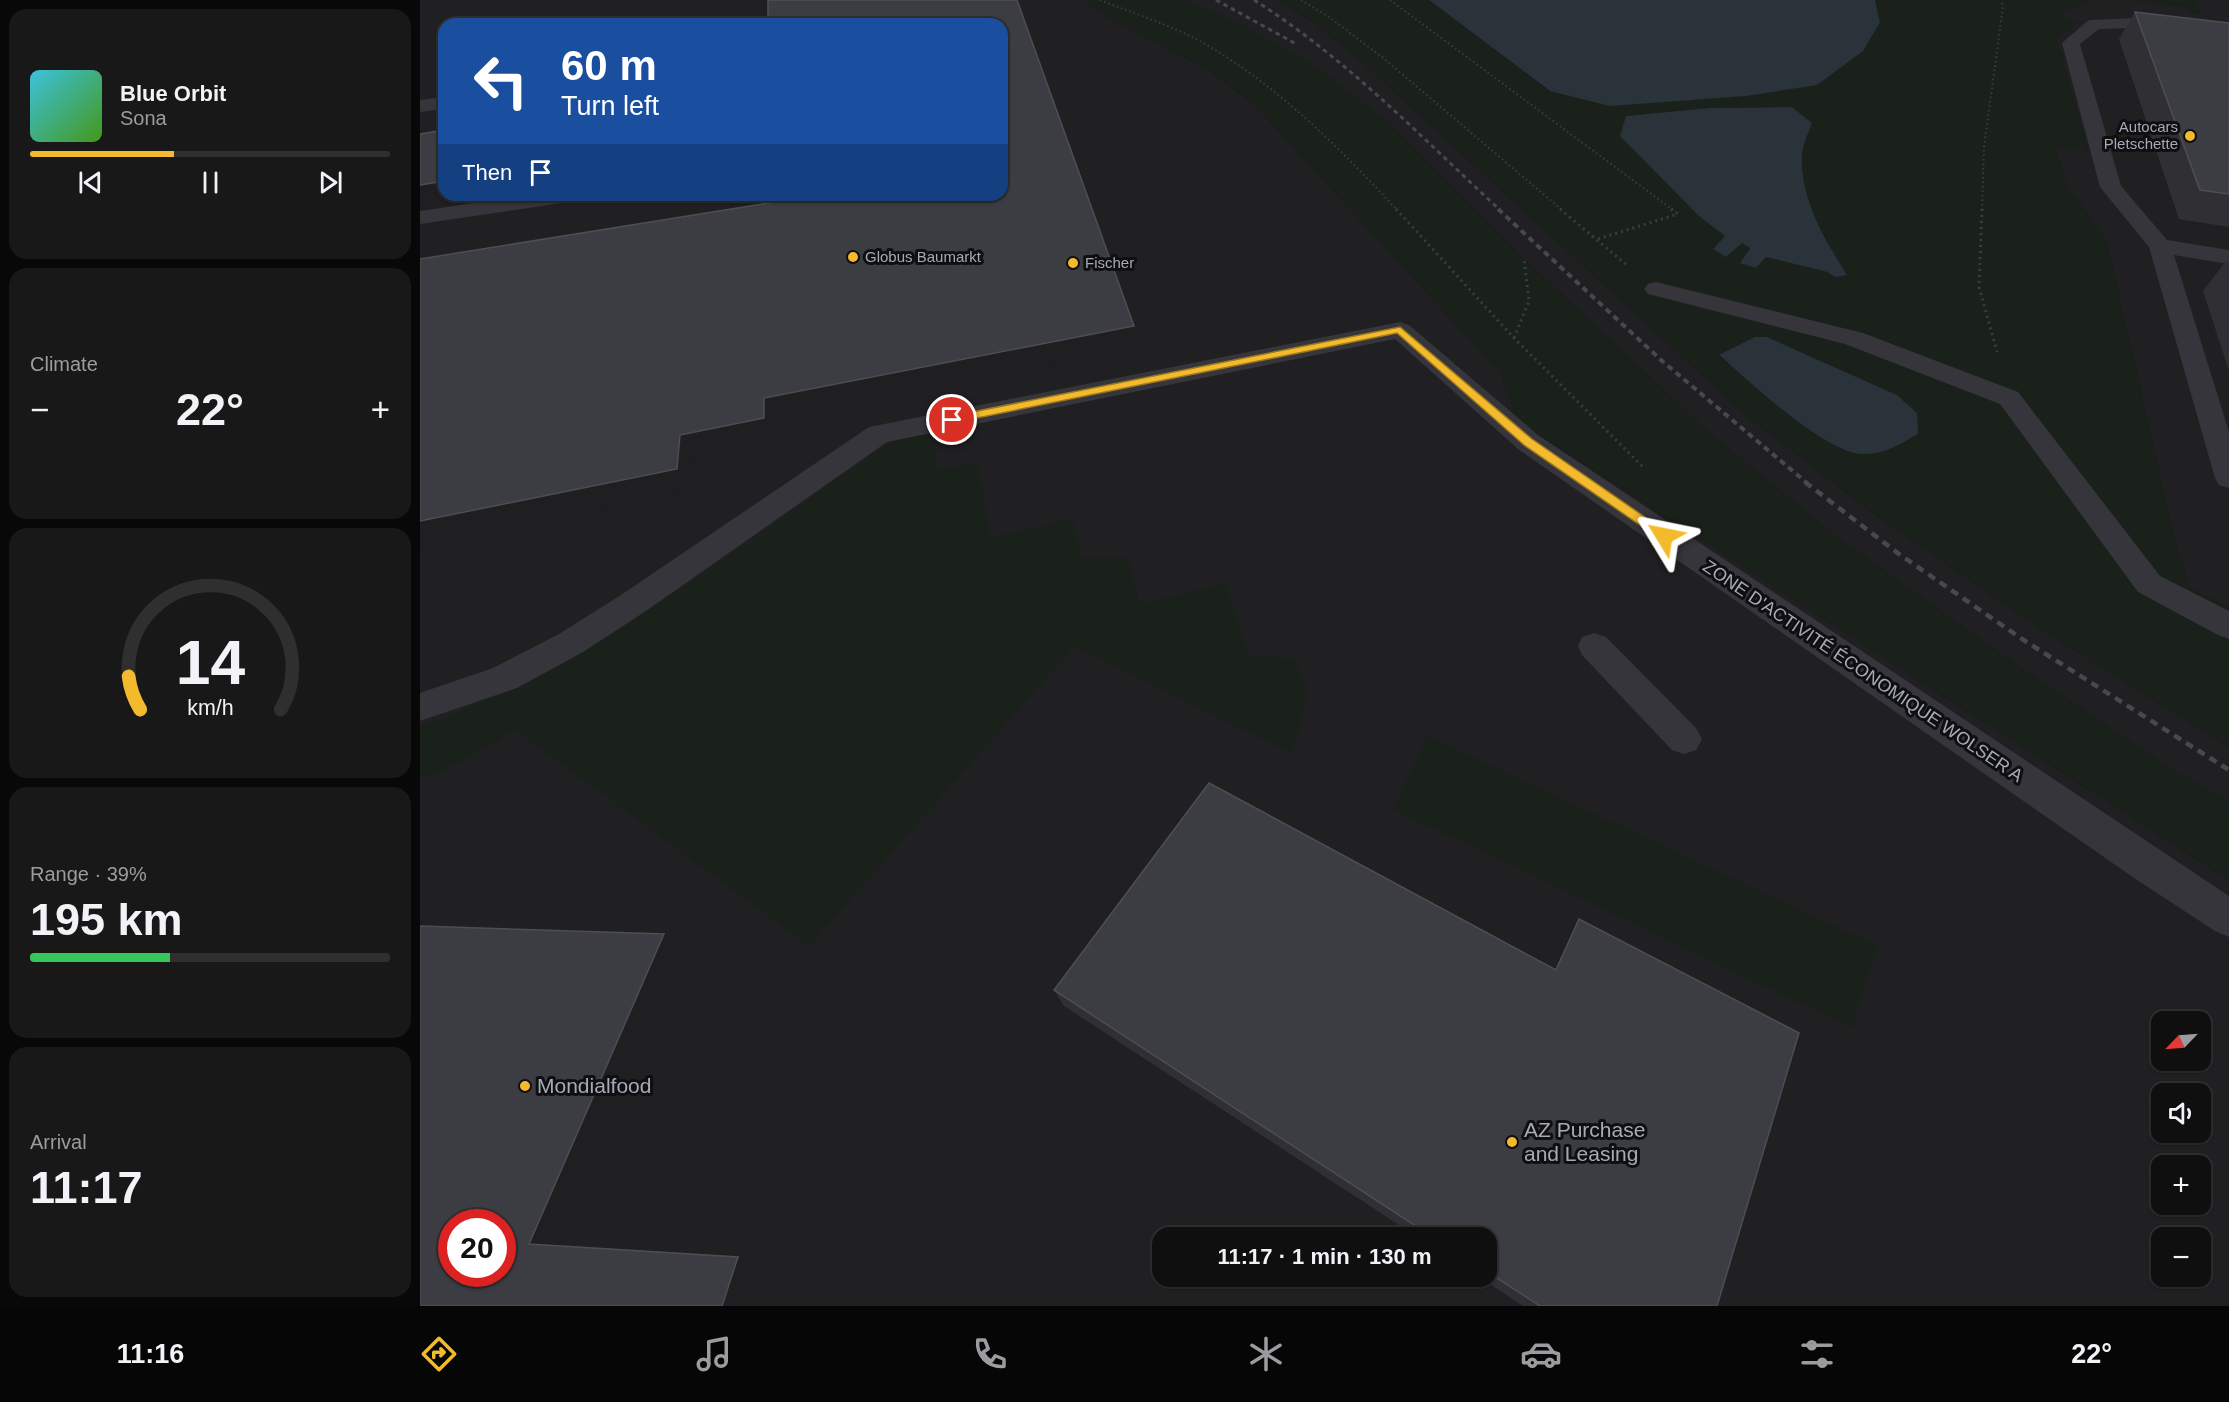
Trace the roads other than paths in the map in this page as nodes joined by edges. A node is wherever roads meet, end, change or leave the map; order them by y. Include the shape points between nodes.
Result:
1 (2229, 29) edge
2 (438, 104) edge
3 (420, 106) edge
4 (528, 201) edge
5 (420, 217) edge
6 (2160, 246) junction
7 (2229, 257) edge
8 (1656, 290) dead end
9 (2229, 478) edge
10 (2229, 626) edge
11 (1594, 646) dead end
12 (420, 707) edge
13 (1684, 739) dead end
14 (2151, 867) junction
15 (2229, 918) edge
16 (2229, 931) edge

1 - 6 lane via 2162,21 2095,24 2071,43 2111,187
2 - 3 lane
4 - 5 lane
6 - 7 lane
6 - 9 lane
8 - 10 lane via 1854,338 2009,398 2149,584
11 - 13 lane
12 - 14 lane, ZONE D'ACTIVITÉ ÉCONOMIQUE WOLSER A via 505,678 571,643 879,434 1400,330 1528,442
14 - 15 lane
14 - 16 lane

